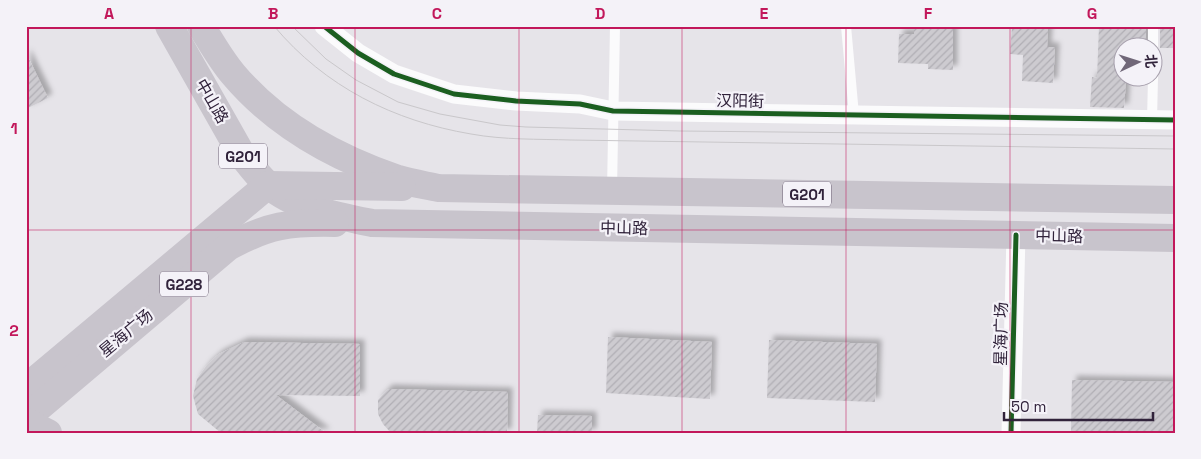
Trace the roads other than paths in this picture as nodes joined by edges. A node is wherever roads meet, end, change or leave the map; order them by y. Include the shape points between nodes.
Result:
1 (169, 26) edge
2 (201, 26) edge
3 (324, 26) edge
4 (615, 26) edge
5 (846, 26) edge
6 (1152, 88) edge
7 (613, 112) junction
8 (854, 114) junction
9 (1152, 120) junction
10 (1175, 120) edge
11 (268, 185) junction
12 (439, 188) junction
13 (612, 191) junction
14 (1175, 200) edge
15 (372, 223) junction
16 (1016, 235) junction
17 (1175, 238) edge
18 (26, 388) edge
19 (26, 418) edge
20 (26, 422) edge
21 (48, 433) edge
22 (1011, 433) edge

1 - 11 highway, 中山路 / G201 via 242,155
2 - 12 highway, 中山路 / G201 via 232,73 258,101 295,129 328,150 363,166
3 - 7 street, 汉阳街 via 358,53 394,74 454,94 580,104
4 - 7 lane
5 - 8 lane
6 - 9 lane
7 - 8 street, 汉阳街
7 - 13 lane
8 - 9 street, 汉阳街
9 - 10 street, 汉阳街
11 - 12 highway
11 - 15 highway, 中山路 / G201 via 317,209
11 - 18 highway, 星海广场 / G228
12 - 13 highway, 中山路 / G201
13 - 14 highway, 中山路 / G201
15 - 16 highway, 中山路 / G201
15 - 19 highway, 星海广场 / G228 via 302,222 283,225 246,237 228,247
16 - 17 highway, 中山路 / G201
16 - 22 street, 星海广场
20 - 21 highway

